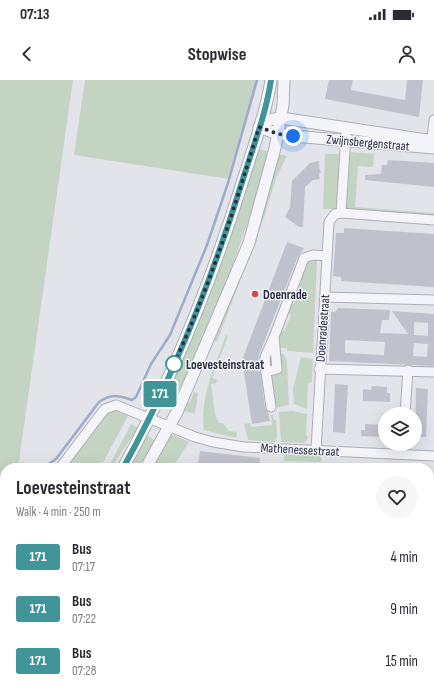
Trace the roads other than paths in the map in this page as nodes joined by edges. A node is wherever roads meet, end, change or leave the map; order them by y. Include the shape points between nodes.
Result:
1 (271, 80) edge
2 (284, 80) edge
3 (281, 118) junction
4 (434, 120) edge
5 (260, 124) junction
6 (434, 125) edge
7 (346, 128) junction
8 (278, 134) junction
9 (345, 140) junction
10 (433, 144) edge
11 (341, 213) junction
12 (434, 220) edge
13 (327, 256) junction
14 (325, 297) junction
15 (434, 300) edge
16 (319, 369) junction
17 (408, 370) junction
18 (434, 372) edge
19 (271, 407) dead end
20 (405, 407) edge
21 (148, 418) junction
22 (169, 426) junction
23 (316, 450) junction
24 (402, 451) edge
25 (402, 454) junction
26 (434, 456) edge
27 (64, 463) edge
28 (125, 463) edge
29 (149, 463) edge

1 - 5 street
2 - 3 street
3 - 5 street
3 - 7 street, Zwijnsbergenstraat
3 - 8 street
4 - 6 street
5 - 8 street
5 - 21 street via 233,212 201,300
6 - 10 street
7 - 9 street
7 - 10 street, Zwijnsbergenstraat
8 - 9 street, Zwijnsbergenstraat
8 - 22 street via 249,243
9 - 10 street, Zwijnsbergenstraat
9 - 11 street
11 - 12 street
11 - 13 street, Doenradestraat via 335,214 329,222
13 - 14 street, Doenradestraat
13 - 19 street via 313,255 304,258 274,337 277,369 266,372
14 - 15 street
14 - 16 street, Doenradestraat
16 - 17 street
16 - 23 street, Doenradestraat
17 - 18 street
17 - 20 street
21 - 22 street, Mathenessestraat
21 - 27 street, Mathenessestraat via 116,405 105,409
21 - 28 street
22 - 23 street, Mathenessestraat via 214,442 244,447
22 - 29 street
23 - 25 street, Mathenessestraat
24 - 25 street
25 - 26 street, Mathenessestraat

